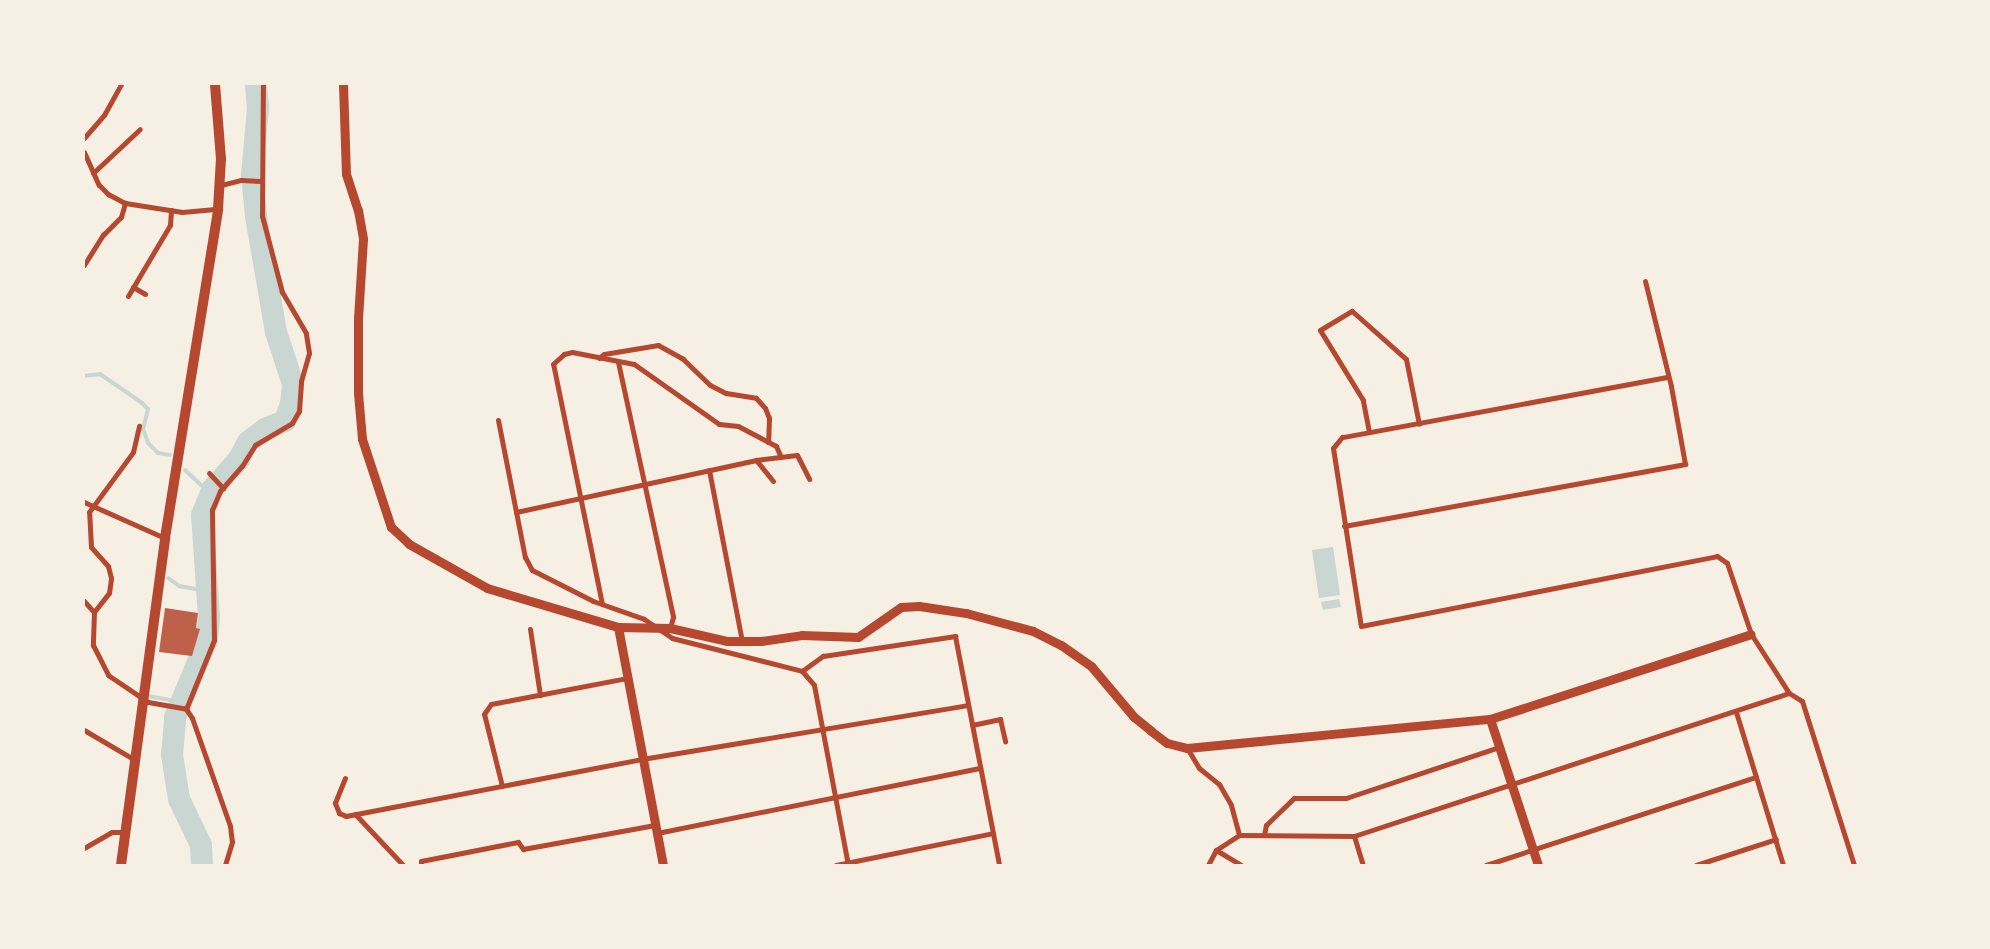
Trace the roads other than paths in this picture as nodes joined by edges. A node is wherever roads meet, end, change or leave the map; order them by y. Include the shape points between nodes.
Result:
1 (121, 84) edge
2 (215, 84) edge
3 (263, 84) edge
4 (343, 84) edge
5 (140, 129) dead end
6 (84, 138) edge
7 (84, 152) edge
8 (93, 174) junction
9 (259, 181) junction
10 (221, 185) junction
11 (126, 203) junction
12 (218, 208) junction
13 (171, 210) junction
14 (84, 264) edge
15 (1645, 281) dead end
16 (133, 287) junction
17 (145, 294) dead end
18 (128, 296) dead end
19 (599, 358) junction
20 (618, 362) junction
21 (1667, 377) junction
22 (498, 420) dead end
23 (1419, 424) junction
24 (139, 426) dead end
25 (1369, 432) junction
26 (768, 442) junction
27 (781, 457) junction
28 (756, 460) junction
29 (709, 470) junction
30 (211, 476) dead end
31 (809, 479) dead end
32 (773, 481) dead end
33 (644, 484) junction
34 (222, 487) junction
35 (581, 498) junction
36 (84, 502) edge
37 (90, 506) junction
38 (516, 512) junction
39 (1344, 526) junction
40 (166, 538) junction
41 (84, 601) edge
42 (602, 604) junction
43 (94, 612) junction
44 (618, 627) junction
45 (670, 628) junction
46 (530, 629) dead end
47 (656, 629) junction
48 (1751, 634) junction
49 (742, 641) junction
50 (802, 671) junction
51 (627, 678) junction
52 (1789, 693) junction
53 (540, 695) junction
54 (143, 698) junction
55 (968, 706) junction
56 (184, 709) junction
57 (1736, 712) junction
58 (1490, 719) junction
59 (972, 725) junction
60 (84, 730) edge
61 (823, 730) junction
62 (1005, 741) dead end
63 (1499, 747) junction
64 (1187, 748) junction
65 (642, 759) junction
66 (135, 760) junction
67 (980, 768) junction
68 (1756, 777) junction
69 (345, 778) dead end
70 (1512, 784) junction
71 (502, 786) junction
72 (836, 797) junction
73 (356, 814) junction
74 (656, 829) junction
75 (126, 832) junction
76 (993, 834) junction
77 (1239, 835) junction
78 (1264, 835) junction
79 (1354, 836) junction
80 (1776, 839) junction
81 (84, 848) edge
82 (1216, 850) junction
83 (1532, 850) junction
84 (848, 864) edge
85 (121, 865) edge
86 (225, 865) edge
87 (403, 865) edge
88 (422, 865) edge
89 (663, 865) edge
90 (836, 865) edge
91 (999, 865) edge
92 (1208, 865) edge
93 (1241, 865) edge
94 (1363, 865) edge
95 (1486, 865) edge
96 (1538, 865) edge
97 (1696, 865) edge
98 (1783, 865) edge
99 (1854, 865) edge

1 - 6 street via 104,115
2 - 10 main road
3 - 9 street
4 - 44 street via 346,174 358,210 363,239 358,318 360,422 391,527 408,544 487,588
5 - 8 street
7 - 8 street
8 - 11 street via 108,194
9 - 10 street
9 - 34 street via 262,216 273,265 287,304 308,340 309,353 301,381 299,411 292,424 255,445 242,466
10 - 12 main road
11 - 13 street
11 - 14 street via 121,217
12 - 13 street
12 - 40 main road
13 - 16 street via 170,225
15 - 21 street
16 - 17 street
16 - 18 street
19 - 20 street
19 - 26 street via 604,354 658,345 684,359 710,385 726,393 756,398 769,418
19 - 35 street via 572,352 564,354 553,364
20 - 26 street via 634,364 719,424 738,426
20 - 33 street
21 - 23 street
21 - 39 street via 1685,464
22 - 38 street
23 - 25 street
23 - 25 street via 1406,360 1352,311 1320,330 1362,400
24 - 37 street via 133,452
25 - 39 street via 1342,437 1333,448
26 - 27 street via 776,446
27 - 28 street
27 - 31 street via 797,455
28 - 29 street
28 - 32 street
29 - 33 street
29 - 49 street
30 - 34 street
33 - 35 street
33 - 45 street via 673,617
34 - 56 street via 210,515 216,610 214,640
35 - 38 street
35 - 42 street
36 - 37 street
37 - 40 street via 108,515 127,518
37 - 43 street via 90,541 94,551 108,566 110,578 109,593
38 - 42 street via 525,557 532,570
39 - 48 street via 1361,626 1718,556 1727,562
40 - 54 main road
41 - 43 street
42 - 47 street via 644,619
43 - 54 street via 93,645 102,666 108,675
44 - 47 street
44 - 51 street
45 - 47 street
45 - 49 street via 727,641
46 - 53 street
47 - 50 street via 672,638
48 - 52 street
48 - 58 street
49 - 64 street via 802,635 858,637 901,607 919,606 966,613 1033,631 1061,645 1091,666 1134,717 1151,731 1167,743
50 - 55 street via 823,656 955,636
50 - 61 street via 814,686
51 - 53 street
51 - 65 street
52 - 57 street
52 - 99 street via 1802,701
53 - 71 street via 491,704 484,714
54 - 56 street
54 - 66 main road
55 - 59 street
55 - 61 street
56 - 86 street via 198,733 230,826 232,842
57 - 68 street
57 - 70 street
58 - 63 street
58 - 64 street
59 - 62 street via 1000,720
59 - 67 street
60 - 66 street
61 - 65 street
61 - 72 street
63 - 70 street
63 - 78 street via 1346,798 1294,798 1266,824
64 - 77 street via 1200,768 1219,784 1231,805
65 - 71 street
65 - 74 street
66 - 75 main road
67 - 72 street
67 - 76 street
68 - 80 street
68 - 83 street
69 - 73 street via 334,803 339,814
70 - 79 street
70 - 83 street
71 - 73 street
72 - 74 street
72 - 84 street
73 - 87 street
74 - 88 street via 523,849 518,842 421,861
74 - 89 street
75 - 81 street via 112,832
75 - 85 main road
76 - 84 street
76 - 91 street
77 - 78 street
77 - 82 street
78 - 79 street
79 - 94 street
80 - 97 street
80 - 98 street
82 - 92 street
82 - 93 street
83 - 95 street
83 - 96 street
84 - 90 street

